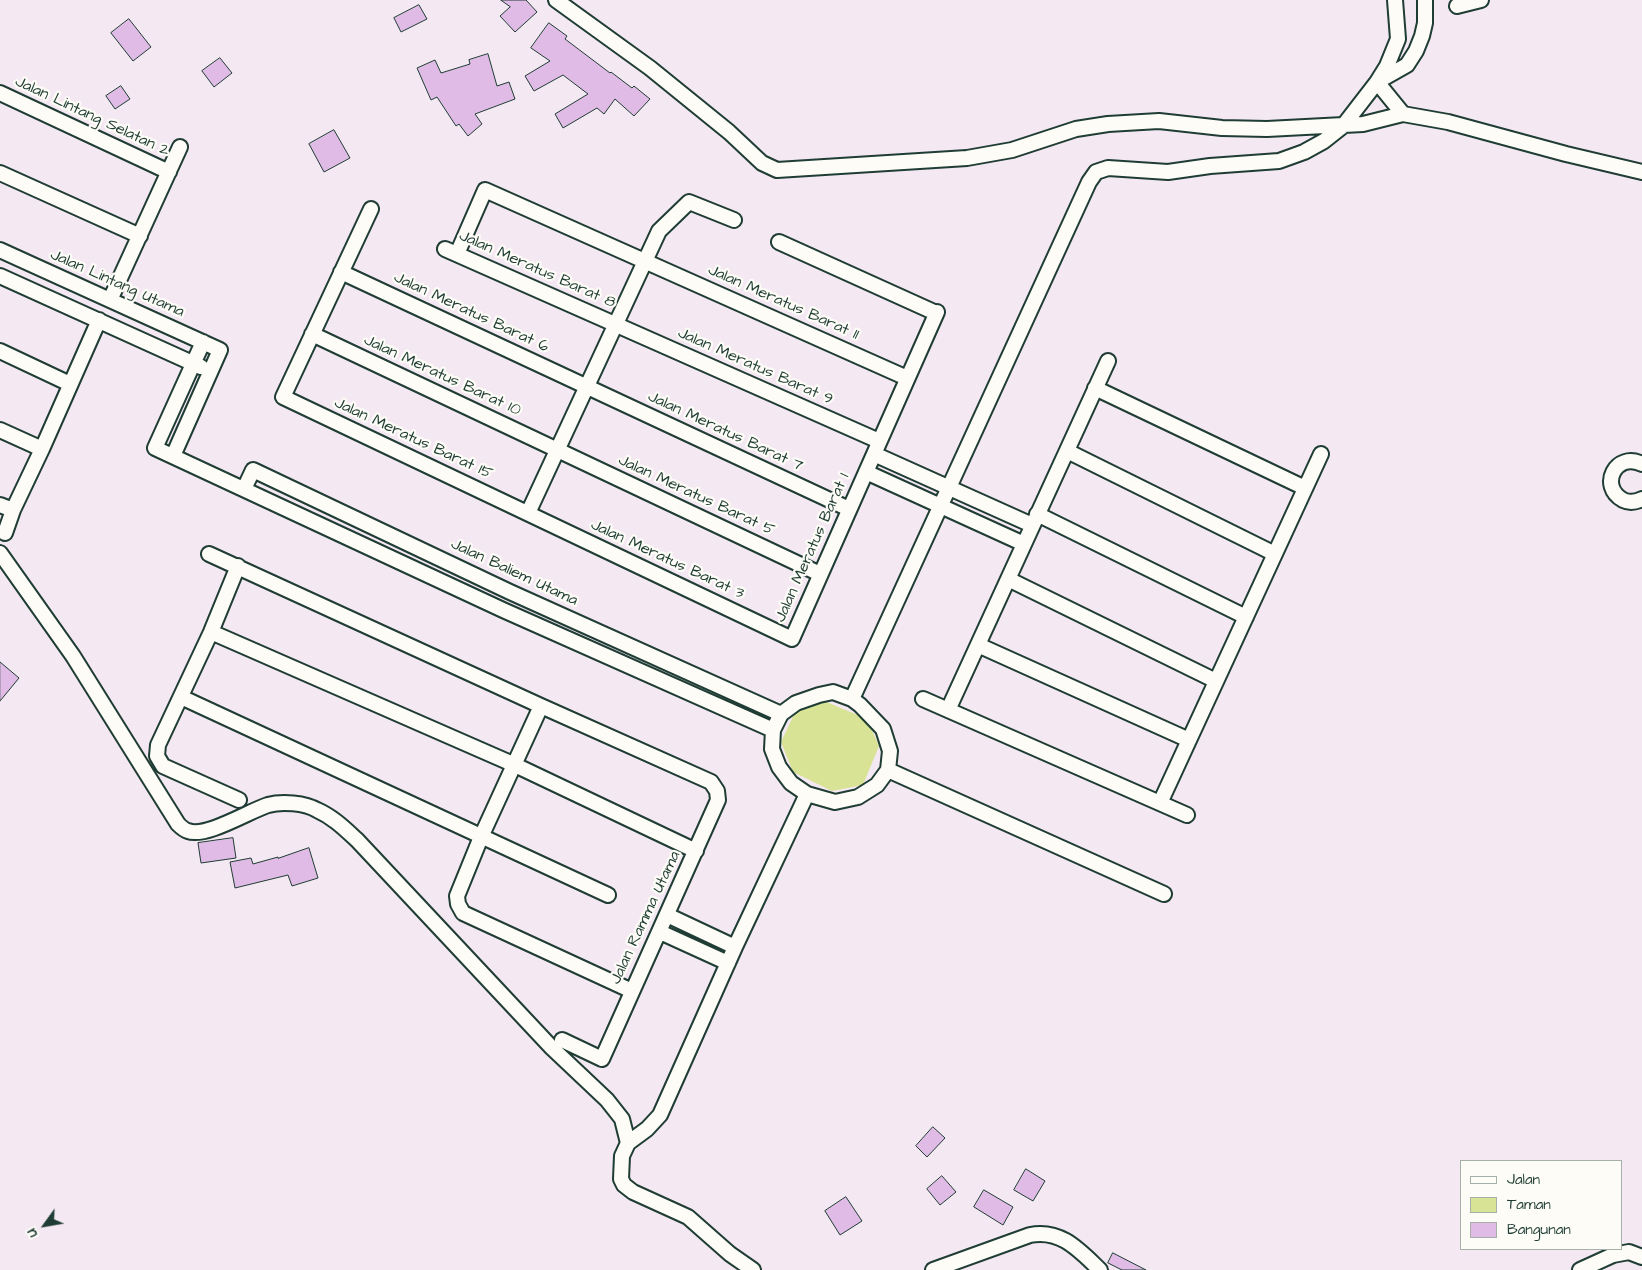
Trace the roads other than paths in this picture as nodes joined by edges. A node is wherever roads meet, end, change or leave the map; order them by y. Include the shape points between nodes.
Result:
1 (556, 0) edge
2 (1395, 0) edge
3 (1425, 0) edge
4 (1481, 0) edge
5 (1457, 6) dead end
6 (1377, 82) junction
7 (0, 94) edge
8 (1403, 114) junction
9 (1343, 126) junction
10 (180, 147) dead end
11 (169, 172) junction
12 (1642, 172) edge
13 (0, 173) edge
14 (486, 190) joint
15 (370, 209) dead end
16 (734, 220) dead end
17 (140, 236) junction
18 (778, 242) dead end
19 (0, 250) edge
20 (645, 261) junction
21 (341, 272) junction
22 (0, 276) edge
23 (110, 300) junction
24 (98, 320) junction
25 (616, 324) junction
26 (312, 334) junction
27 (202, 342) junction
28 (0, 351) edge
29 (1108, 361) dead end
30 (193, 363) junction
31 (211, 371) junction
32 (907, 378) junction
33 (70, 384) junction
34 (587, 386) junction
35 (1095, 388) junction
36 (0, 430) edge
37 (876, 447) junction
38 (42, 449) junction
39 (557, 450) junction
40 (1067, 451) junction
41 (1321, 454) dead end
42 (173, 456) junction
43 (1642, 464) edge
44 (866, 472) junction
45 (949, 487) junction
46 (1305, 488) junction
47 (244, 490) junction
48 (1642, 499) edge
49 (940, 506) junction
50 (6, 508) edge
51 (849, 509) junction
52 (528, 513) junction
53 (1035, 520) junction
54 (5, 533) dead end
55 (1024, 544) junction
56 (0, 553) edge
57 (209, 554) dead end
58 (1275, 554) junction
59 (238, 566) junction
60 (820, 574) junction
61 (1008, 580) junction
62 (1246, 617) junction
63 (211, 632) junction
64 (792, 638) joint
65 (978, 645) junction
66 (1216, 681) junction
67 (181, 697) junction
68 (852, 699) junction
69 (923, 699) dead end
70 (541, 706) junction
71 (948, 710) junction
72 (781, 714) junction
73 (773, 730) junction
74 (1189, 740) junction
75 (515, 765) junction
76 (888, 770) junction
77 (807, 794) junction
78 (239, 800) dead end
79 (1160, 803) junction
80 (1187, 815) dead end
81 (481, 837) junction
82 (696, 851) junction
83 (1164, 894) dead end
84 (608, 895) dead end
85 (667, 915) junction
86 (660, 932) junction
87 (735, 947) junction
88 (728, 963) junction
89 (632, 992) junction
90 (562, 1040) dead end
91 (628, 1143) junction
92 (1642, 1257) edge
93 (753, 1270) edge
94 (933, 1270) edge
95 (1100, 1270) edge
96 (1580, 1270) edge

1 - 9 street via 650,68 762,163 777,170 967,158 1012,150 1076,129 1126,122 1159,121 1245,129
2 - 6 street via 1398,39
3 - 6 street via 1425,23 1416,51 1406,65
4 - 5 street
6 - 8 street
6 - 9 street
7 - 11 street, Jalan Lintang Selatan 2
8 - 9 street via 1372,123
8 - 12 street via 1448,122
9 - 45 street via 1304,152 1279,161 1168,172 1108,168 1096,172
10 - 11 street
11 - 17 street
13 - 17 street
14 - 20 street, Jalan Meratus Barat 11
14 - 25 street, Jalan Meratus Barat 8 via 451,251
15 - 21 street
16 - 20 street via 690,202 659,231
17 - 23 street
18 - 32 street, Jalan Meratus Barat 1 via 936,313
19 - 23 street, Jalan Lintang Utama
20 - 25 street
20 - 32 street, Jalan Meratus Barat 11
21 - 26 street
21 - 34 street, Jalan Meratus Barat 6
22 - 24 street
23 - 27 street, Jalan Lintang Utama
24 - 30 street
24 - 33 street
25 - 34 street
25 - 37 street, Jalan Meratus Barat 9
26 - 39 street, Jalan Meratus Barat 10
26 - 52 street, Jalan Meratus Barat 15 via 283,396
27 - 30 street
27 - 31 street, Jalan Lintang Utama via 220,350
28 - 33 street
29 - 35 street
30 - 31 street
30 - 42 street via 155,448
31 - 42 street
32 - 37 street, Jalan Meratus Barat 1
33 - 38 street
34 - 39 street
34 - 51 street, Jalan Meratus Barat 7
35 - 40 street
35 - 46 street
36 - 38 street
37 - 44 street, Jalan Meratus Barat 1
37 - 45 street, Jalan Meratus Barat 9
38 - 50 street
39 - 52 street
39 - 60 street, Jalan Meratus Barat 5
40 - 53 street
40 - 58 street
41 - 46 street
42 - 47 street
43 - 48 street via 1625,462 1616,467 1611,477 1612,488 1618,497 1627,502
44 - 49 street
44 - 51 street, Jalan Meratus Barat 1
45 - 49 street
45 - 53 street, Jalan Meratus Barat 9
46 - 58 street
47 - 72 street, Jalan Baliem Utama via 253,470
47 - 73 street
49 - 55 street
49 - 68 street
50 - 54 street
51 - 60 street, Jalan Meratus Barat 1
52 - 64 street, Jalan Meratus Barat 3
53 - 55 street
53 - 62 street, Jalan Meratus Barat 9
55 - 61 street
56 - 91 street via 73,656 178,824 186,831 201,832 280,803 316,809 336,821 552,1048 607,1100 622,1119
57 - 59 street
58 - 62 street
59 - 63 street
59 - 70 street
60 - 64 street, Jalan Meratus Barat 1
61 - 65 street
61 - 66 street
62 - 66 street
63 - 67 street
63 - 75 street
65 - 71 street
65 - 74 street
66 - 74 street
67 - 78 street via 158,745 157,756 163,766
67 - 81 street
68 - 72 street via 833,692 796,703
68 - 76 street via 883,729 890,751
69 - 71 street
70 - 75 street
70 - 82 street, Jalan Ramma Utama via 711,782 718,800
71 - 79 street
72 - 73 street
73 - 77 street via 772,749 780,767 791,783
74 - 79 street
75 - 81 street
75 - 82 street
76 - 77 street via 878,785 858,797 835,802
76 - 83 street
77 - 87 street
79 - 80 street
81 - 84 street
81 - 89 street via 457,896 463,913
82 - 85 street, Jalan Ramma Utama
85 - 86 street, Jalan Ramma Utama
85 - 87 street
86 - 88 street
86 - 89 street, Jalan Ramma Utama
87 - 88 street
88 - 91 street via 660,1115
89 - 90 street, Jalan Ramma Utama via 602,1058
91 - 93 street via 620,1167 624,1185 688,1217
92 - 96 street via 1629,1252 1613,1255
94 - 95 street via 1040,1233 1053,1234 1067,1242

